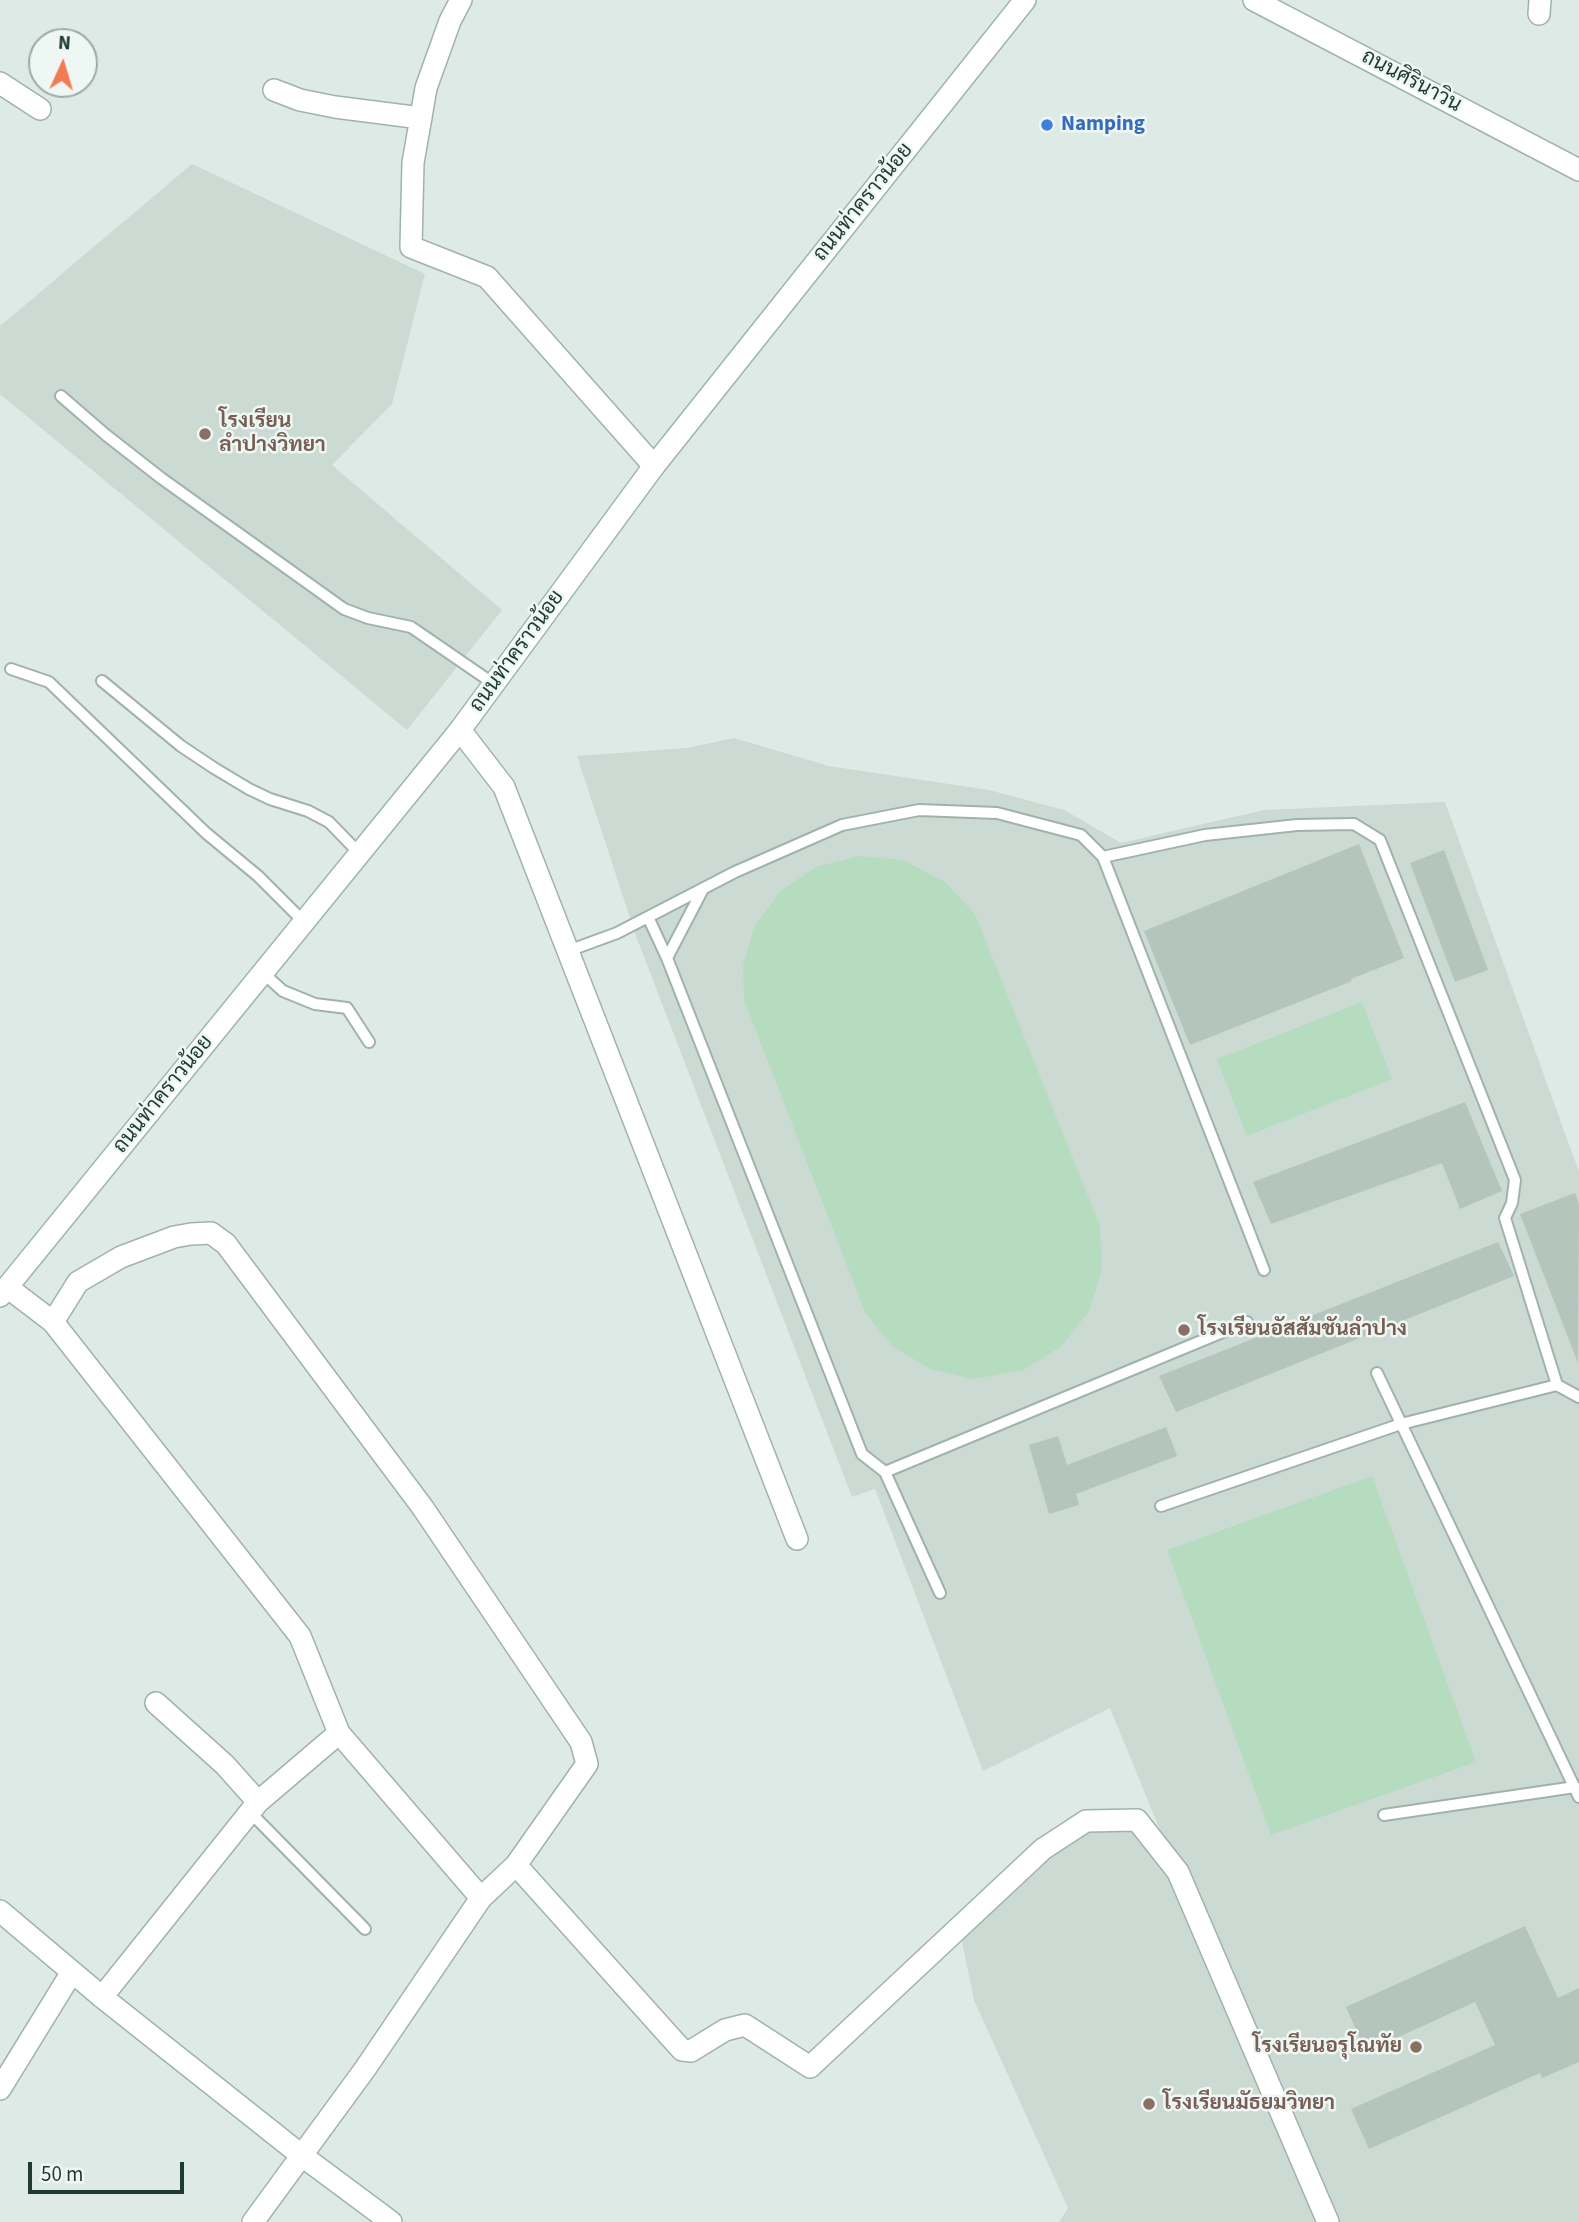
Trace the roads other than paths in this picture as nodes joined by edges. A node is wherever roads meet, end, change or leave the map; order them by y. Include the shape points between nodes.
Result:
1 (461, 0) edge
2 (1026, 0) edge
3 (1254, 0) edge
4 (0, 83) edge
5 (274, 90) dead end
6 (40, 109) dead end
7 (421, 118) junction
8 (1575, 163) edge
9 (61, 396) dead end
10 (654, 466) junction
11 (11, 669) dead end
12 (102, 681) dead end
13 (494, 684) junction
14 (460, 730) junction
15 (360, 854) junction
16 (1103, 857) junction
17 (703, 889) junction
18 (648, 917) junction
19 (304, 922) junction
20 (568, 951) junction
21 (667, 958) junction
22 (263, 973) junction
23 (369, 1042) dead end
24 (1264, 1270) dead end
25 (4, 1292) edge
26 (52, 1322) junction
27 (1247, 1322) dead end
28 (1377, 1373) dead end
29 (1557, 1385) junction
30 (1579, 1397) edge
31 (1401, 1424) junction
32 (886, 1472) junction
33 (1161, 1506) dead end
34 (797, 1539) dead end
35 (940, 1593) dead end
36 (156, 1703) dead end
37 (339, 1733) junction
38 (1577, 1792) edge
39 (254, 1807) junction
40 (1384, 1815) dead end
41 (516, 1865) junction
42 (481, 1898) junction
43 (0, 1911) edge
44 (365, 1929) dead end
45 (72, 1972) junction
46 (102, 1997) junction
47 (0, 2089) edge
48 (300, 2155) junction
49 (253, 2222) edge
50 (391, 2222) edge
51 (1328, 2222) edge

1 - 7 street via 426,88
2 - 10 street, ถนนท่าคราวน้อย
3 - 8 street, ถนนศิรินาวิน
4 - 6 street
5 - 7 street via 335,107
7 - 10 street via 413,163 411,247 487,277
9 - 13 lane via 161,478 344,609 411,627
10 - 13 street, ถนนท่าคราวน้อย
11 - 19 lane via 49,682
12 - 15 lane via 181,746 248,789 329,822
13 - 14 street, ถนนท่าคราวน้อย
14 - 15 street, ถนนท่าคราวน้อย
14 - 20 street via 504,788
15 - 19 street, ถนนท่าคราวน้อย
16 - 17 lane via 1081,835 997,813 919,810 842,825
16 - 24 lane
16 - 29 lane via 1205,835 1297,825 1354,824 1380,840 1515,1180 1505,1218
17 - 18 lane
17 - 21 lane
18 - 20 lane
18 - 21 lane
19 - 22 street, ถนนท่าคราวน้อย
20 - 34 street
21 - 32 lane via 862,1454
22 - 23 lane via 283,991 315,1004 347,1008
22 - 25 street, ถนนท่าคราวน้อย
25 - 26 street
26 - 37 street via 300,1636
26 - 41 street via 78,1282 121,1257 191,1234 211,1233 226,1244 423,1508 581,1742 587,1764
27 - 32 lane
28 - 31 lane
29 - 30 lane
29 - 31 lane
31 - 33 lane
31 - 38 lane
32 - 35 lane
36 - 39 street via 225,1765
37 - 39 street
37 - 42 street
38 - 40 lane
39 - 44 lane
39 - 46 street
41 - 42 street
41 - 51 street via 682,2050 691,2051 725,2029 745,2025 810,2067 1043,1849 1086,1821 1137,1820 1178,1872
42 - 48 street via 365,2069
43 - 45 street
45 - 46 street
45 - 47 street
46 - 48 street
48 - 49 street
48 - 50 street

